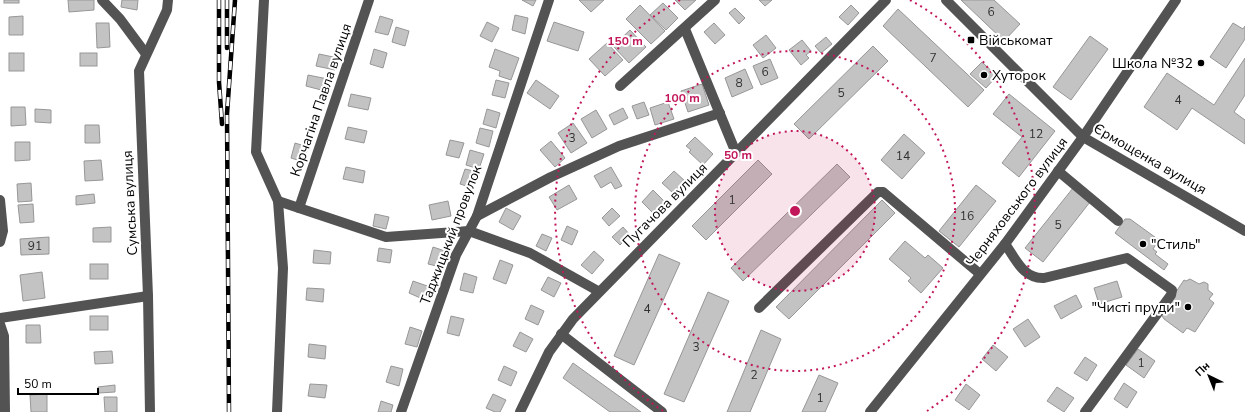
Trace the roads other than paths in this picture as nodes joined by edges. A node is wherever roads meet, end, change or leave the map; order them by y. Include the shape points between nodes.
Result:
1 (102, 0) edge
2 (168, 0) edge
3 (264, 0) edge
4 (369, 0) edge
5 (548, 0) edge
6 (715, 0) edge
7 (886, 0) edge
8 (946, 0) edge
9 (1176, 0) edge
10 (685, 29) junction
11 (146, 54) junction
12 (620, 86) dead end
13 (720, 113) junction
14 (1083, 137) junction
15 (736, 153) junction
16 (1058, 171) junction
17 (0, 200) edge
18 (278, 201) junction
19 (299, 208) junction
20 (477, 216) junction
21 (1118, 221) dead end
22 (469, 231) junction
23 (1245, 231) edge
24 (0, 242) edge
25 (1004, 244) junction
26 (980, 274) junction
27 (598, 291) junction
28 (148, 296) junction
29 (759, 308) dead end
30 (0, 318) edge
31 (0, 324) edge
32 (561, 334) junction
33 (5, 412) edge
34 (150, 412) edge
35 (277, 412) edge
36 (401, 412) edge
37 (520, 412) edge
38 (662, 412) edge
39 (870, 412) edge
40 (1086, 412) edge

1 - 11 street
2 - 11 street, Сумська вулиця via 167,10
3 - 18 street via 256,152
4 - 19 street, Корчагіна Павла вулиця
5 - 20 street, Таджицький провулок
6 - 10 street
7 - 15 street, Пугачова вулиця
8 - 14 street, Єрмощенка вулиця
9 - 14 street, Черняховського вулиця
10 - 12 street
10 - 13 street
11 - 28 street, Сумська вулиця via 138,71
13 - 15 street
13 - 20 street via 619,146 551,177
14 - 16 street, Черняховського вулиця
14 - 23 street, Єрмощенка вулиця
15 - 27 street, Пугачова вулиця
16 - 21 street
16 - 25 street, Черняховського вулиця
17 - 24 street via 4,231
18 - 19 street
18 - 35 street via 283,268
19 - 22 street via 386,237
20 - 22 street, Таджицький провулок
22 - 27 street via 530,253
22 - 36 street, Таджицький провулок via 456,255
25 - 26 street, Черняховського вулиця
25 - 40 street via 1026,274 1035,278 1127,258 1172,290
26 - 29 street via 883,192 878,192
26 - 39 street, Черняховського вулиця
27 - 32 street, Пугачова вулиця
28 - 30 street
28 - 34 street, Сумська вулиця
31 - 33 street via 4,336
32 - 37 street, Пугачова вулиця via 549,352
32 - 38 street

